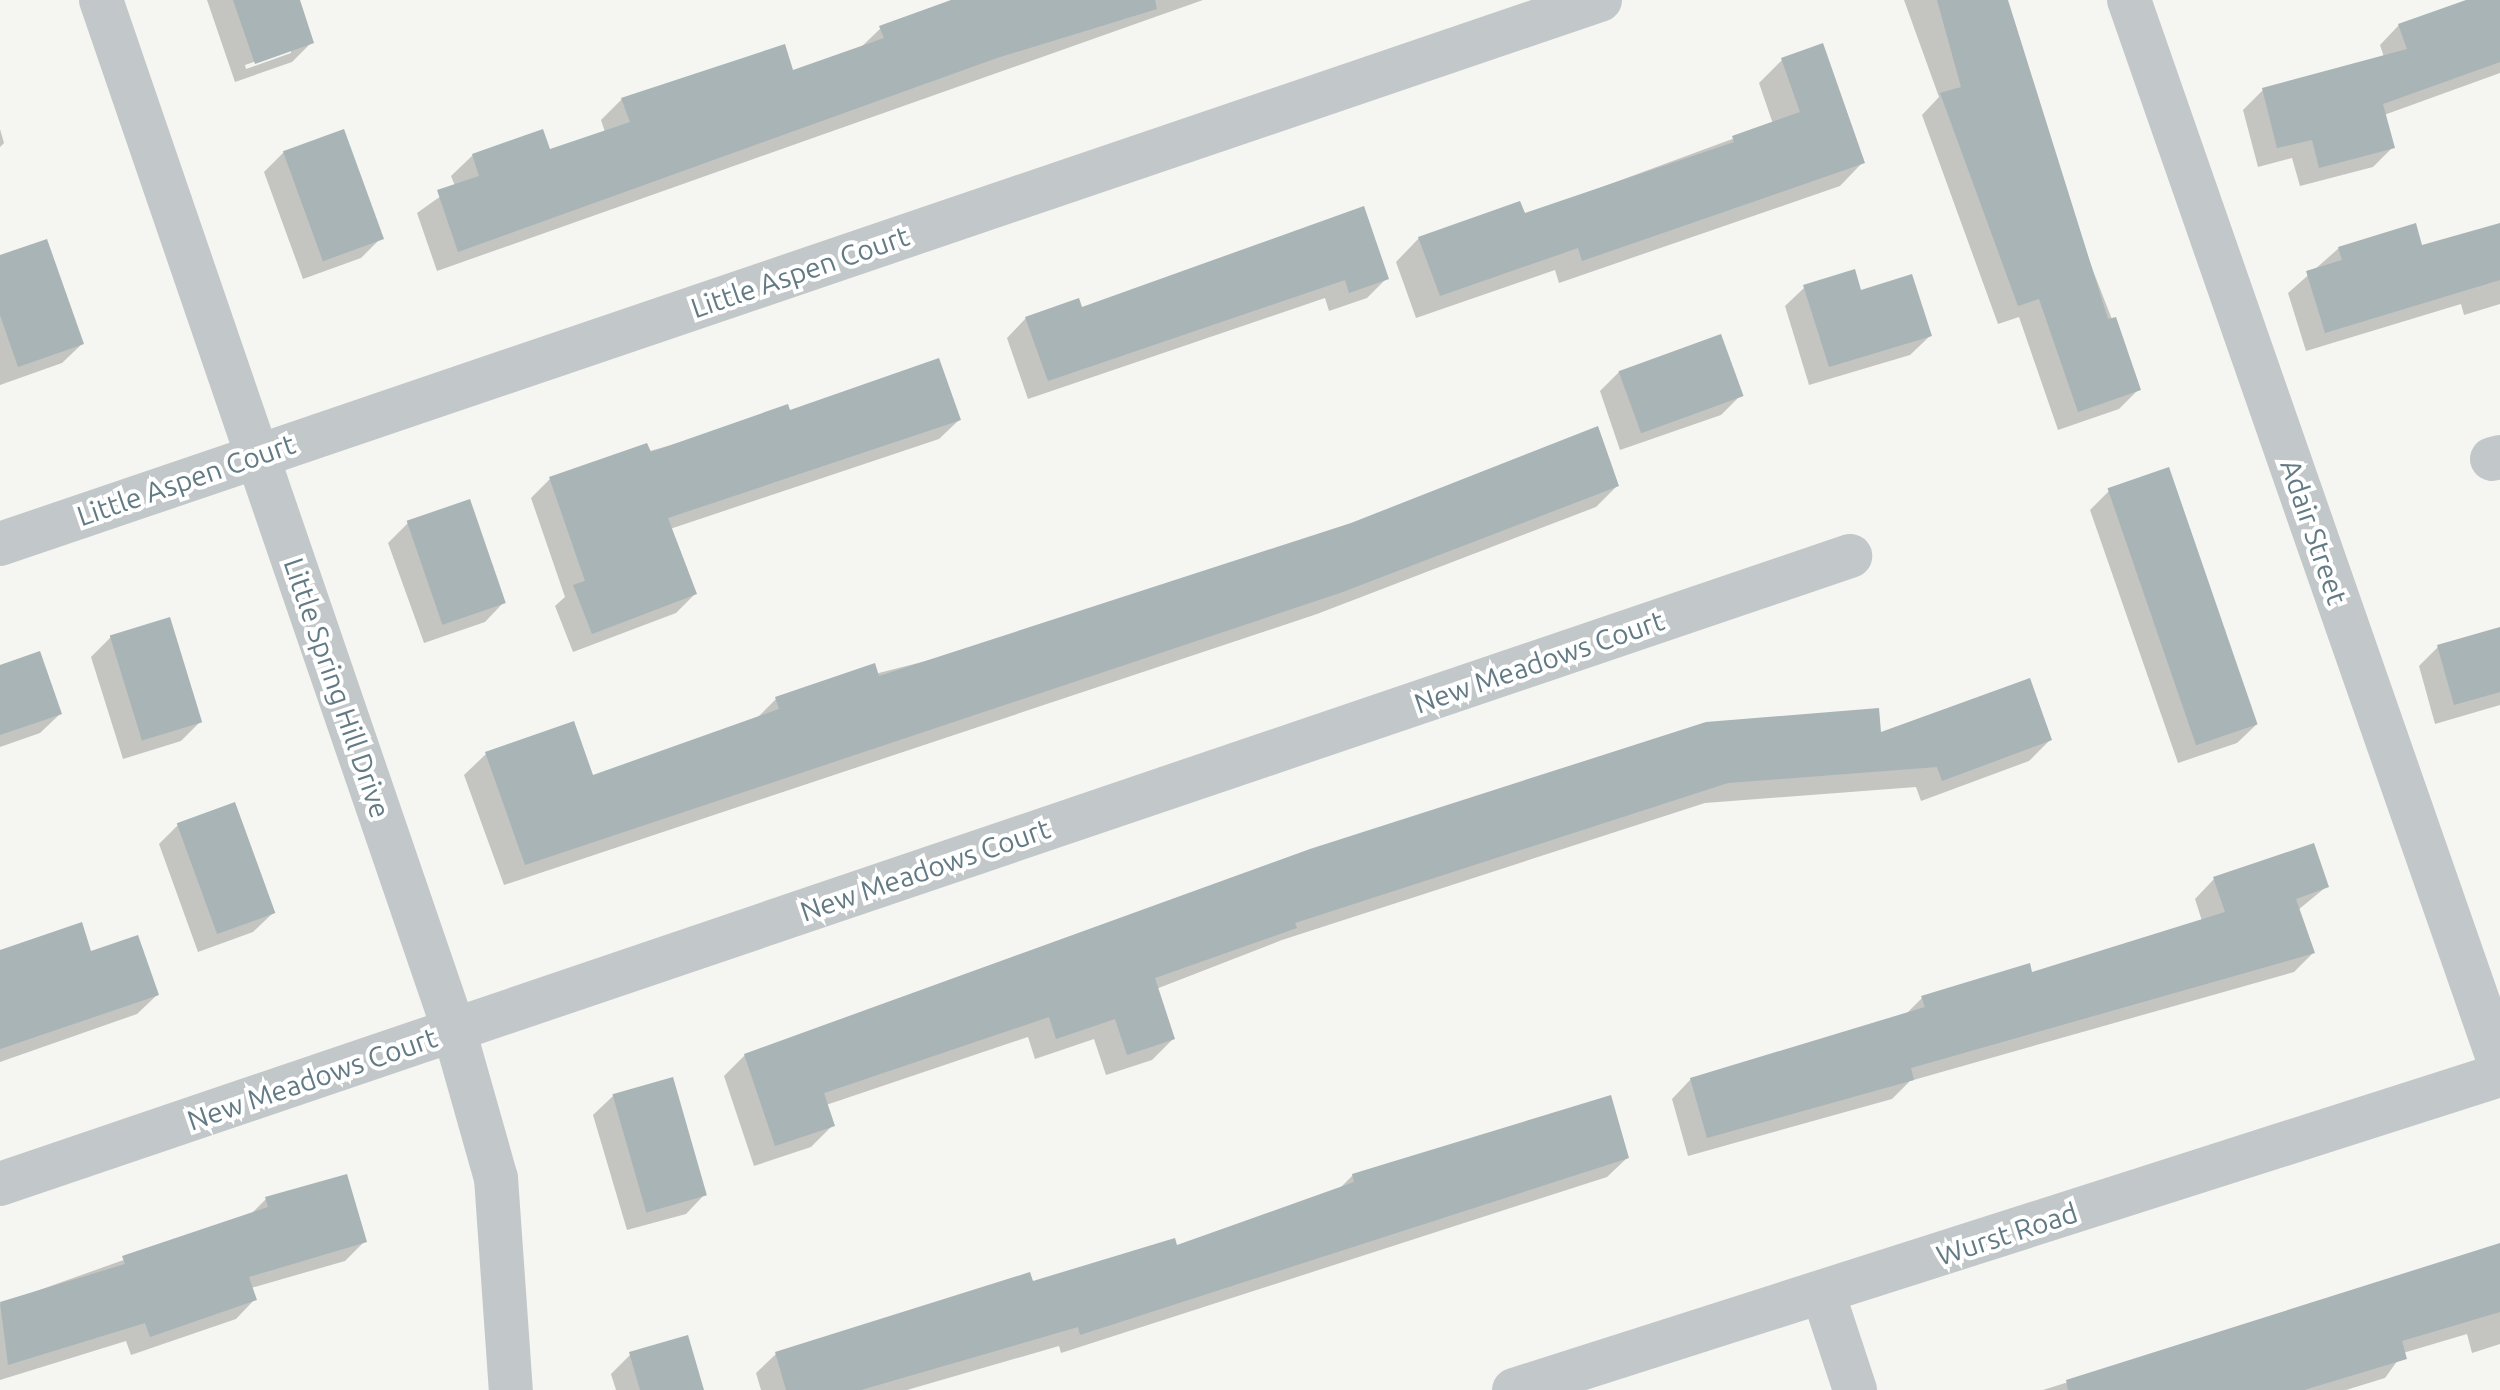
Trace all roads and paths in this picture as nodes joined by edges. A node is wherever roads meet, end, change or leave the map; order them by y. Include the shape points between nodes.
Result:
1 (101, 0) edge
2 (1600, 0) edge
3 (2129, 0) edge
4 (258, 456) junction
5 (0, 544) edge
6 (1850, 556) dead end
7 (454, 1030) junction
8 (2500, 1064) edge
9 (2500, 1075) edge
10 (0, 1184) edge
11 (1823, 1293) junction
12 (511, 1390) edge
13 (1514, 1390) edge
14 (1855, 1390) edge

1 - 4 street, Little Spring Hill Drive
2 - 4 street, Little Aspen Court
3 - 8 street, Adair Street
4 - 5 street, Little Aspen Court
4 - 7 street, Little Spring Hill Drive
6 - 7 street, New Meadows Court
7 - 10 street, New Meadows Court
7 - 12 street, Little Spring Hill Drive via 496,1178
9 - 11 street, Wurst Road
11 - 13 street, Wurst Road
11 - 14 street

